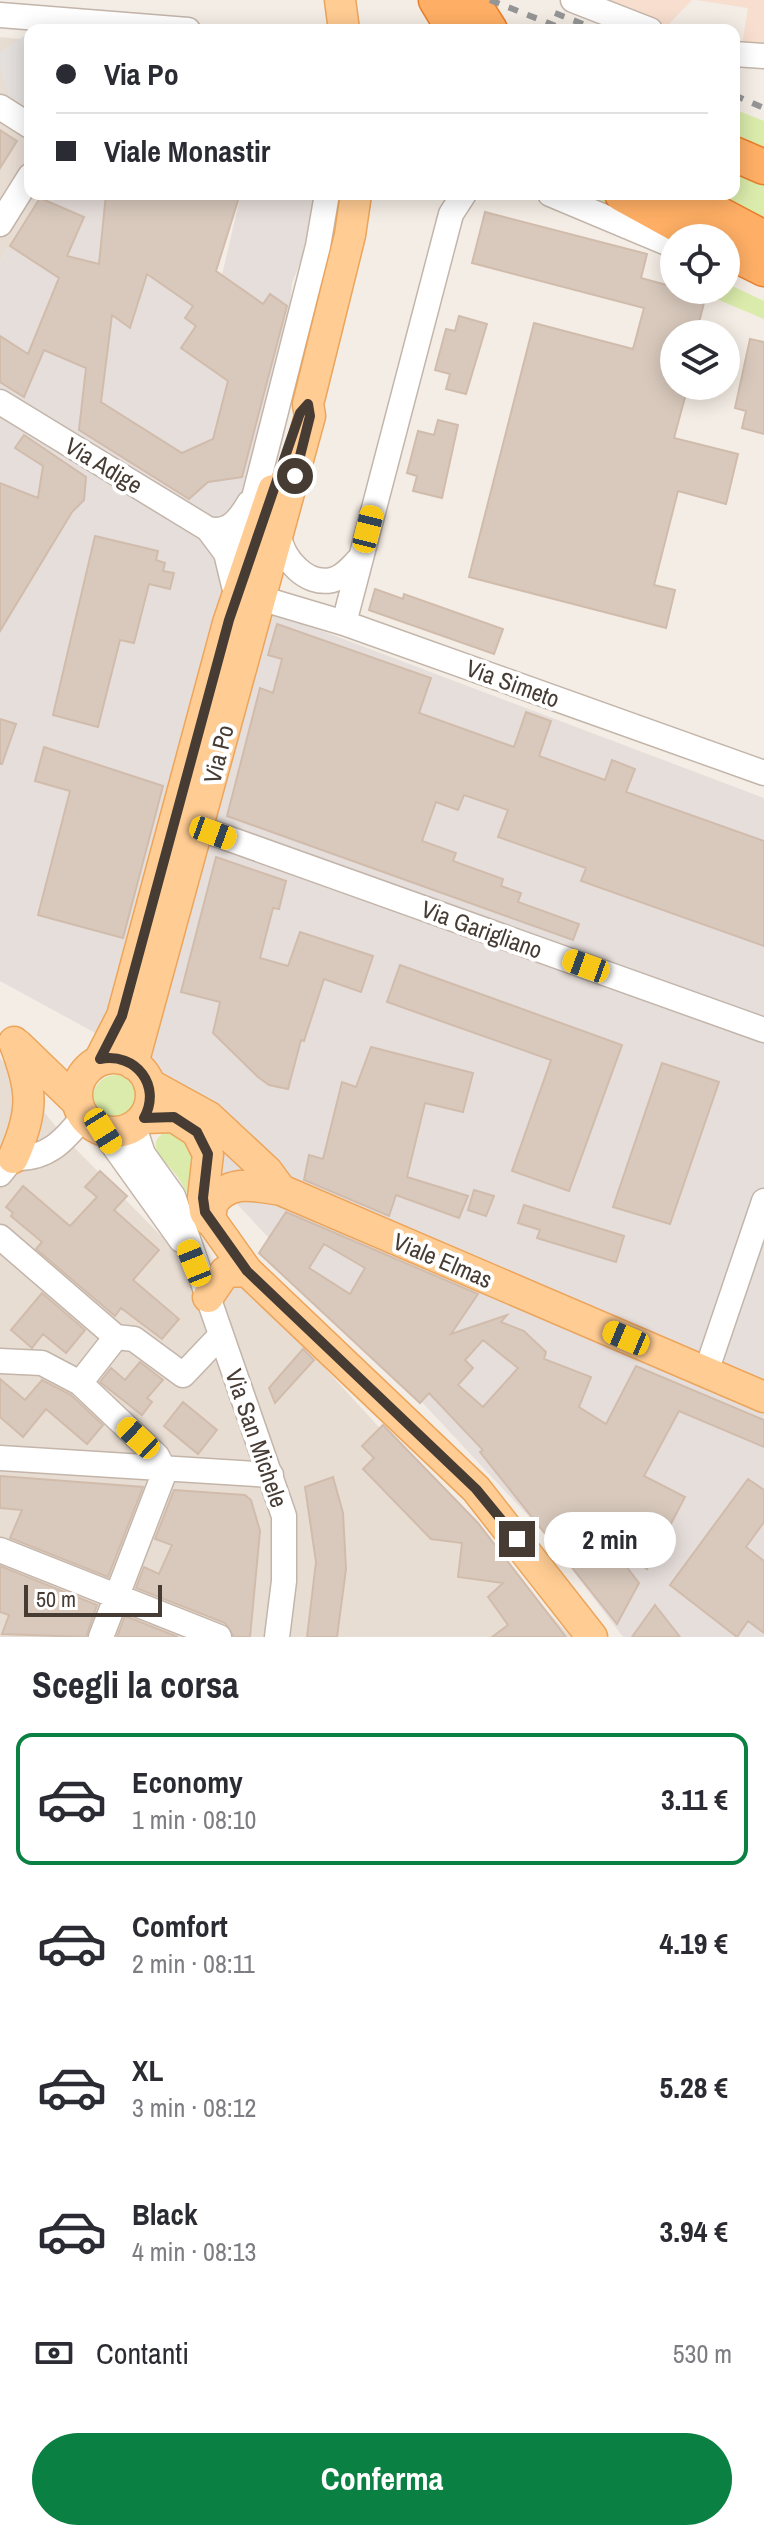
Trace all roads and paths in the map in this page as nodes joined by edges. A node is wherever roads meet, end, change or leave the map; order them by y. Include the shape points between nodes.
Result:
1 (340, 0) edge
2 (436, 0) edge
3 (471, 0) edge
4 (573, 0) edge
5 (0, 15) edge
6 (86, 24) edge
7 (343, 24) edge
8 (450, 24) edge
9 (486, 24) edge
10 (635, 24) edge
11 (740, 54) edge
12 (764, 56) edge
13 (0, 107) edge
14 (24, 122) edge
15 (740, 157) edge
16 (764, 167) edge
17 (24, 186) edge
18 (326, 200) edge
19 (355, 200) edge
20 (564, 200) edge
21 (633, 200) edge
22 (692, 200) edge
23 (454, 201) edge
24 (0, 224) edge
25 (677, 224) edge
26 (764, 238) edge
27 (660, 240) edge
28 (740, 257) edge
29 (764, 269) edge
30 (740, 275) edge
31 (764, 287) edge
32 (0, 402) edge
33 (308, 404) junction
34 (253, 498) junction
35 (208, 529) junction
36 (279, 536) junction
37 (361, 557) junction
38 (306, 574) junction
39 (247, 592) junction
40 (229, 620) junction
41 (344, 623) junction
42 (764, 773) edge
43 (199, 828) junction
44 (764, 1030) edge
45 (7, 1036) edge
46 (96, 1062) junction
47 (141, 1074) junction
48 (88, 1116) junction
49 (139, 1122) junction
50 (7, 1166) edge
51 (281, 1190) junction
52 (764, 1201) edge
53 (210, 1221) junction
54 (0, 1237) edge
55 (188, 1247) junction
56 (247, 1271) junction
57 (208, 1297) junction
58 (221, 1335) junction
59 (116, 1337) junction
60 (0, 1361) edge
61 (706, 1372) junction
62 (80, 1383) junction
63 (764, 1397) edge
64 (0, 1458) edge
65 (165, 1471) junction
66 (271, 1475) junction
67 (0, 1550) edge
68 (117, 1596) junction
69 (101, 1637) edge
70 (219, 1637) edge
71 (277, 1637) edge
72 (592, 1637) edge

1 - 7 main road
2 - 8 highway
3 - 9 highway
4 - 10 street
5 - 6 street
11 - 12 street
13 - 14 street
15 - 16 highway
17 - 24 street
18 - 34 street
19 - 33 main road, Via Po
20 - 27 street
21 - 25 highway
22 - 26 highway
23 - 37 street
28 - 29 highway
30 - 31 street
32 - 35 street, Via Adige
33 - 36 main road, Via Po via 310,416
33 - 40 main road, Via Po via 300,413
34 - 35 street via 230,527
34 - 39 street
35 - 39 street, Via Adige
36 - 38 street via 286,558
36 - 39 main road, Via Po
37 - 38 street via 335,580
37 - 41 street
38 - 41 street via 334,603
39 - 40 street
39 - 41 street, Via Simeto
39 - 43 main road, Via Po
40 - 46 main road, Via Po via 122,1016
41 - 42 street, Via Simeto
43 - 44 street, Via Garigliano
43 - 47 main road, Via Po
45 - 46 main road
45 - 48 main road
45 - 50 main road via 29,1084 31,1104 28,1125
46 - 47 main road via 112,1057
46 - 48 main road via 82,1073
47 - 49 main road via 151,1097
47 - 51 main road, Viale Elmas via 209,1117
48 - 49 main road via 118,1133
48 - 50 street via 57,1147
48 - 55 street, Via San Michele
49 - 53 main road via 163,1116 180,1119 202,1139 208,1154 203,1198
49 - 55 street, Via San Michele via 143,1154 173,1196
51 - 53 main road via 231,1187 212,1204
51 - 61 main road, Viale Elmas
52 - 61 street
53 - 56 main road
54 - 59 street
55 - 57 street, Via San Michele
56 - 57 main road via 225,1272
56 - 72 main road via 476,1489
57 - 58 street, Via San Michele
58 - 59 street via 183,1375 134,1339
58 - 66 street, Via San Michele
59 - 62 street
60 - 62 street via 42,1363
61 - 63 main road, Viale Elmas
62 - 65 street via 157,1456
64 - 65 street
65 - 66 street
65 - 68 street
66 - 71 street, Via San Michele via 284,1516 286,1552
67 - 68 street
68 - 69 street
68 - 70 street

